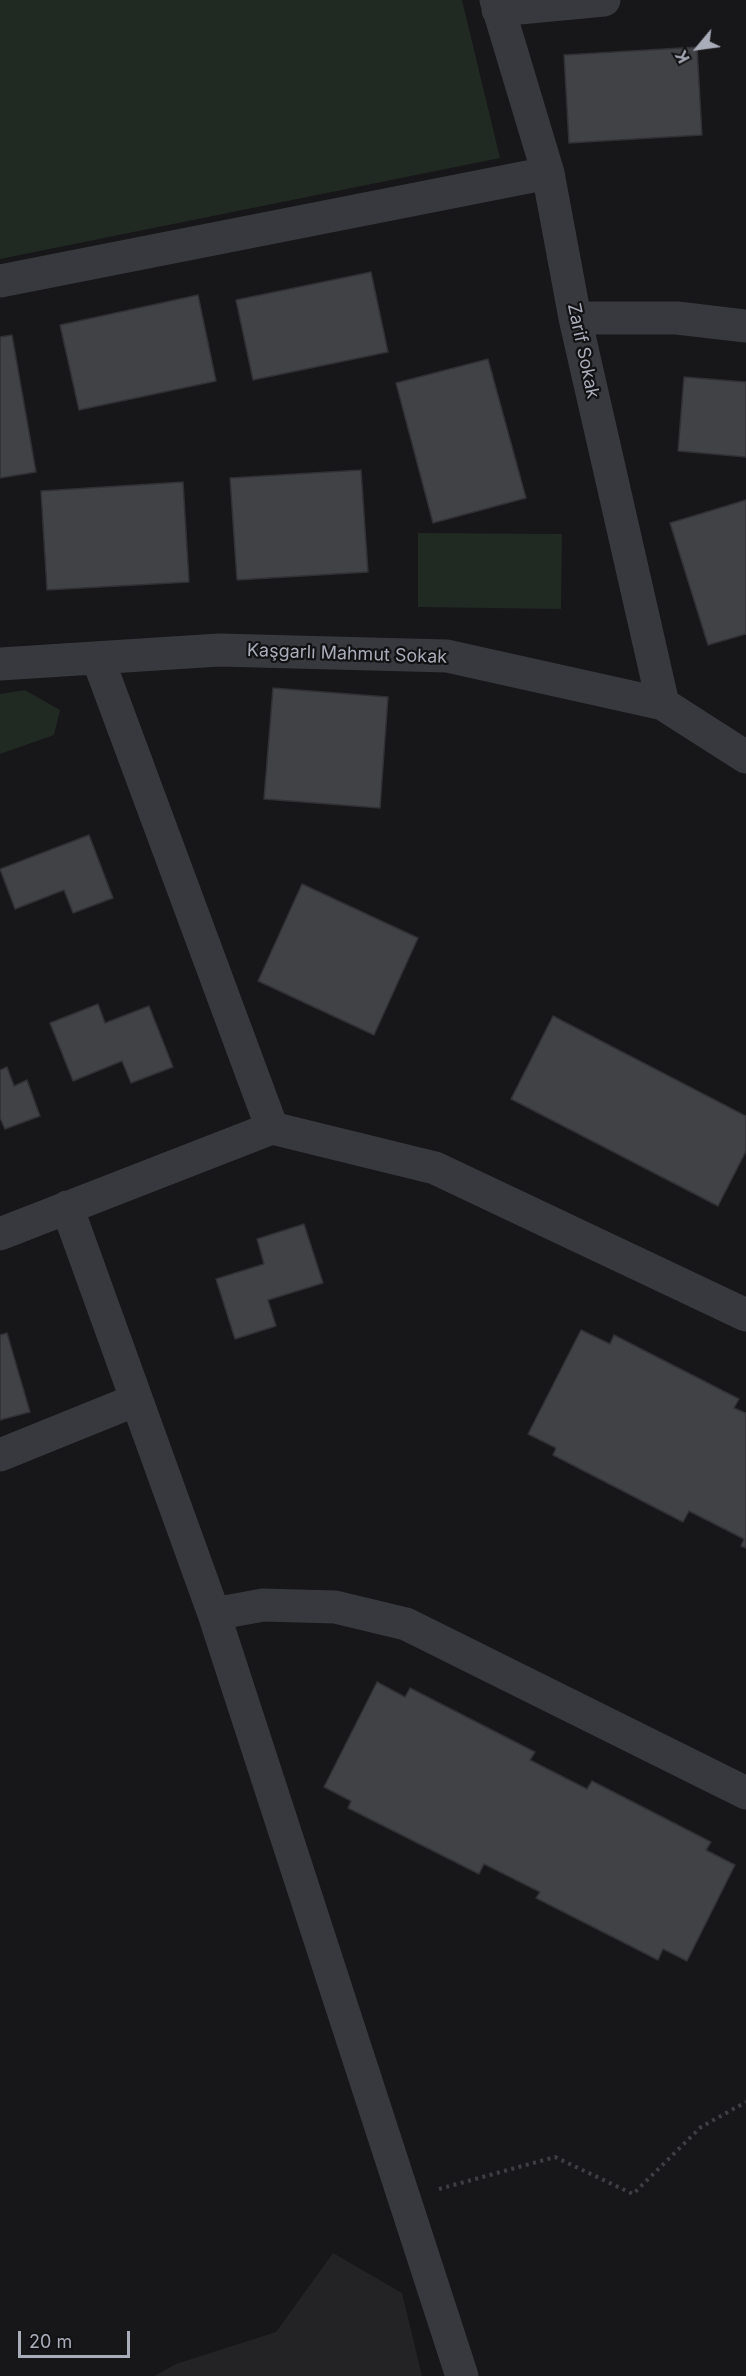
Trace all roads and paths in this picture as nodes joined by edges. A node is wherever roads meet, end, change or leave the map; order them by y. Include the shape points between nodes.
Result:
1 (603, 0) edge
2 (497, 5) edge
3 (548, 173) junction
4 (0, 281) edge
5 (576, 318) junction
6 (746, 326) edge
7 (98, 659) junction
8 (0, 664) edge
9 (663, 704) junction
10 (746, 757) edge
11 (272, 1128) junction
12 (67, 1206) junction
13 (0, 1234) edge
14 (746, 1315) edge
15 (136, 1400) junction
16 (0, 1455) edge
17 (214, 1614) junction
18 (746, 1793) edge
19 (746, 2102) edge
20 (436, 2190) dead end
21 (462, 2376) edge

1 - 2 street
2 - 3 street, Zarif Sokak
3 - 4 street
3 - 5 street, Zarif Sokak
5 - 6 street via 677,318
5 - 9 street, Zarif Sokak
7 - 8 street, Kaşgarlı Mahmut Sokak
7 - 9 street, Kaşgarlı Mahmut Sokak via 219,650 447,656
7 - 11 street
9 - 10 street, Kaşgarlı Mahmut Sokak
11 - 12 street
11 - 14 street via 435,1168
12 - 13 street
12 - 15 street
15 - 16 street
15 - 17 street
17 - 18 street via 263,1605 335,1607 406,1624
17 - 21 street
19 - 20 path via 701,2127 633,2194 555,2157

